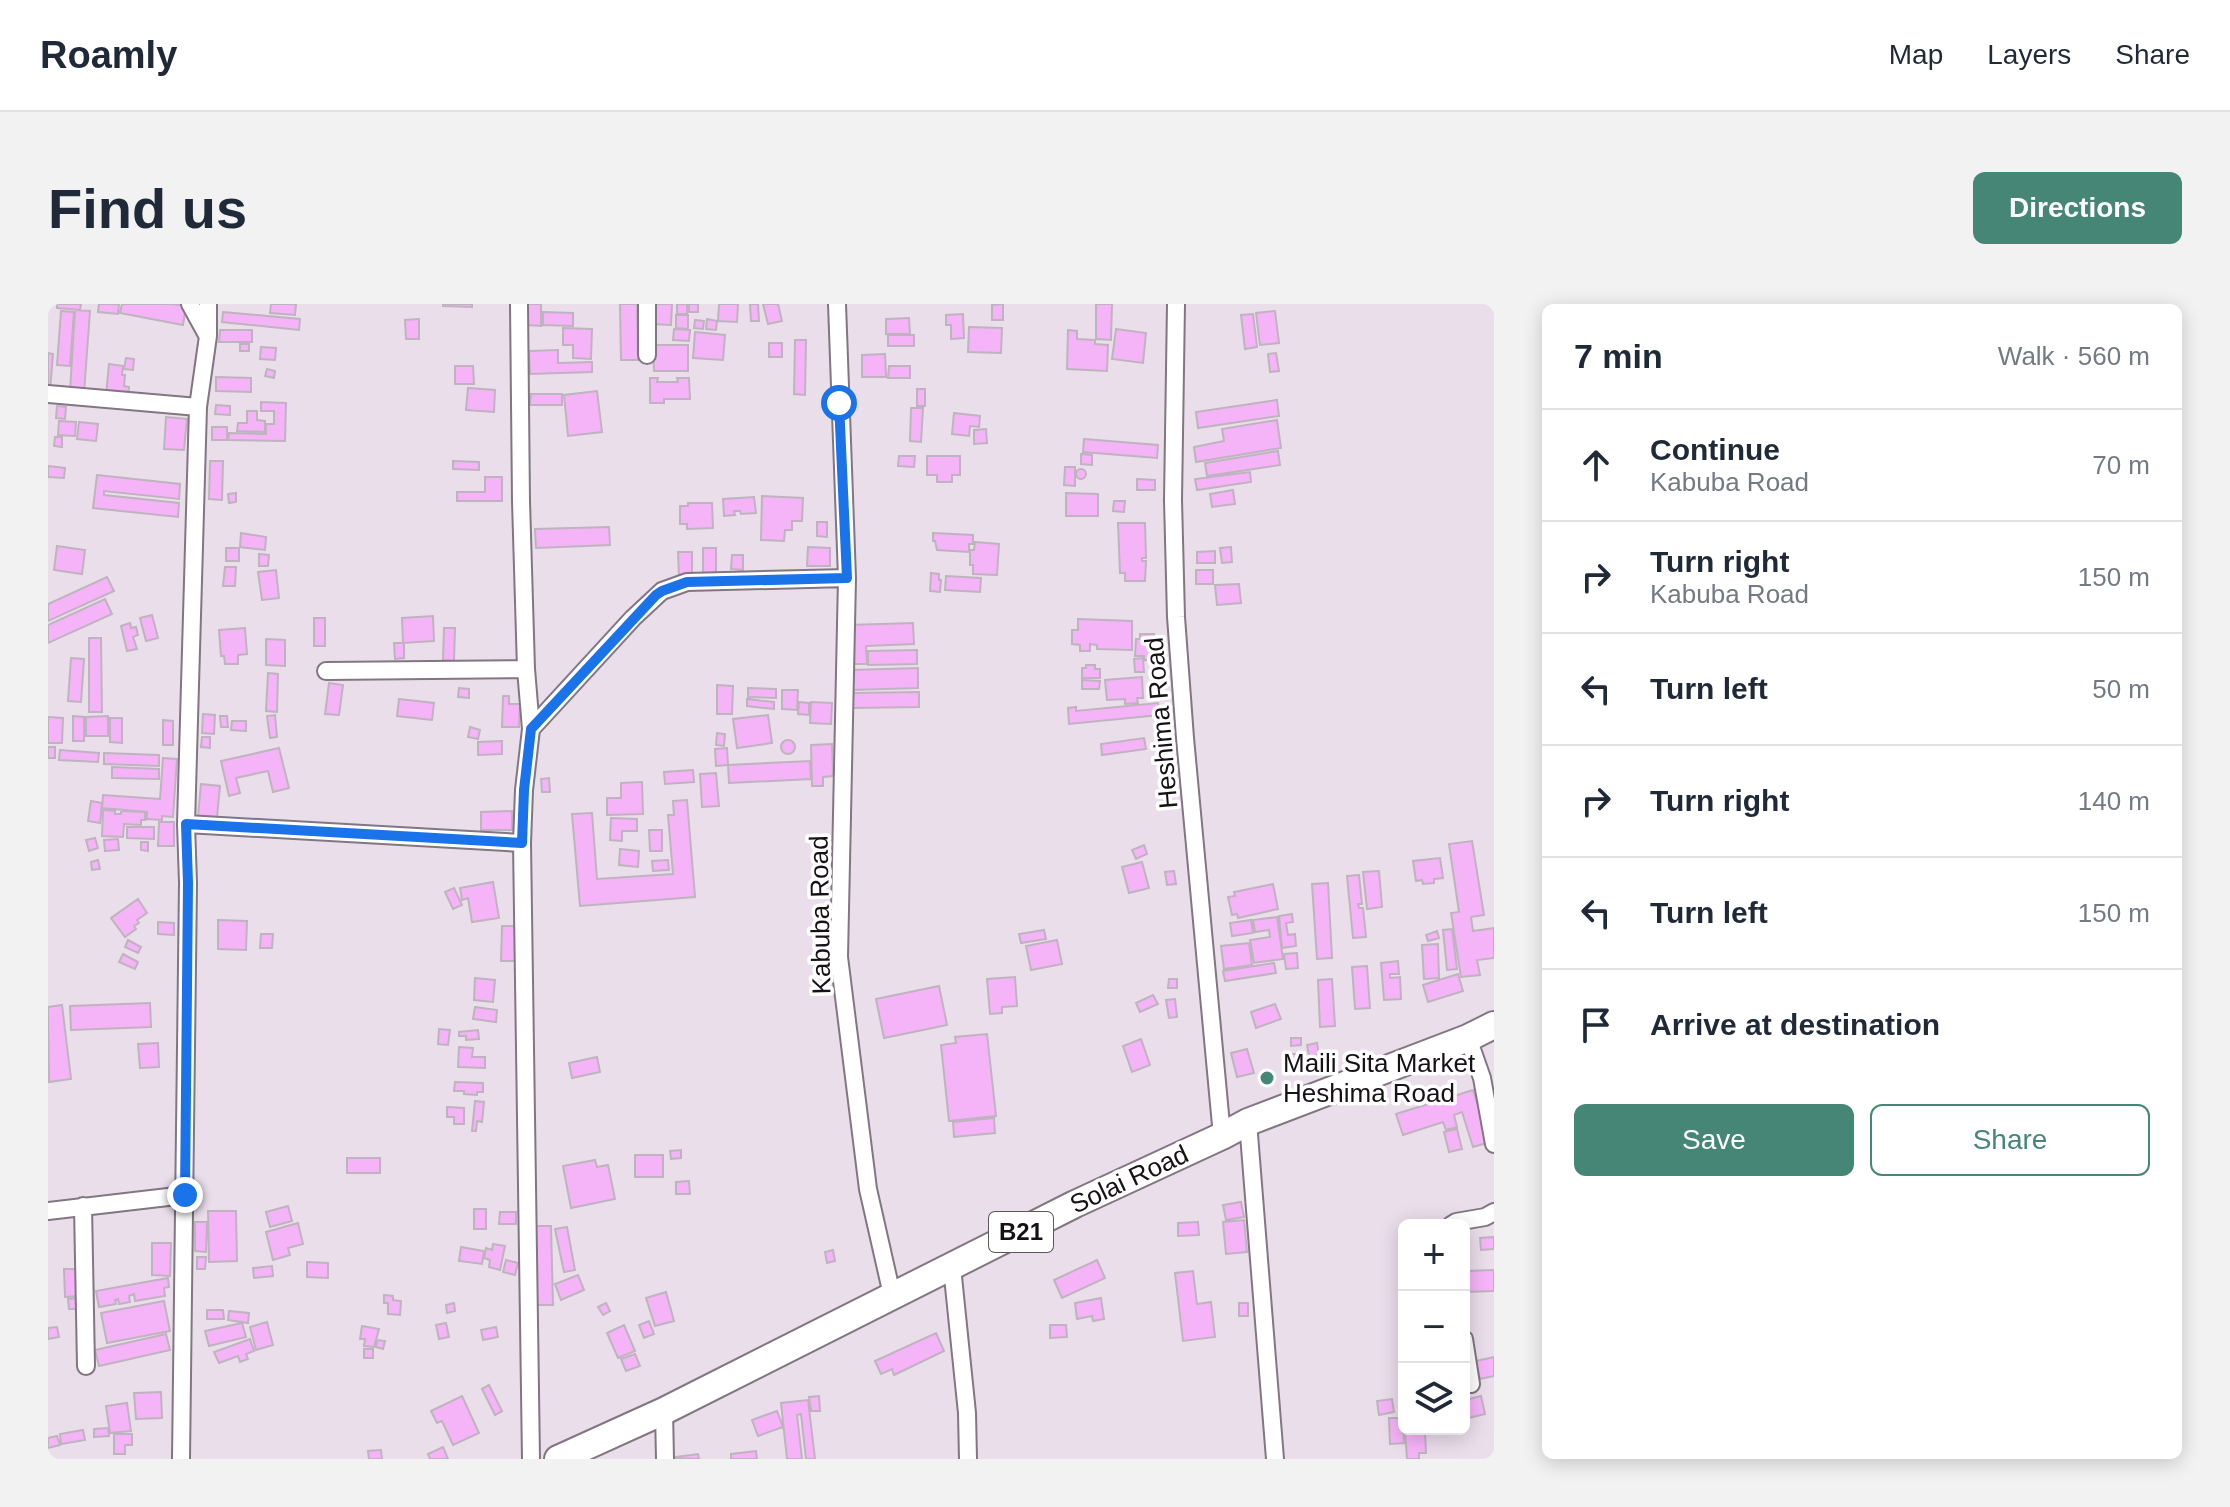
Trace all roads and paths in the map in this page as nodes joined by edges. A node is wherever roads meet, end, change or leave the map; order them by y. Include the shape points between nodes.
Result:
1 (190, 304) edge
2 (208, 304) edge
3 (519, 304) edge
4 (647, 304) edge
5 (837, 304) edge
6 (1176, 304) edge
7 (208, 336) junction
8 (647, 355) dead end
9 (48, 394) edge
10 (198, 407) junction
11 (847, 578) junction
12 (526, 669) junction
13 (326, 671) dead end
14 (531, 729) junction
15 (186, 824) junction
16 (522, 843) junction
17 (1494, 1025) edge
18 (1468, 1038) junction
19 (1248, 1122) junction
20 (1222, 1136) junction
21 (1494, 1144) edge
22 (185, 1195) junction
23 (83, 1206) junction
24 (48, 1211) edge
25 (1494, 1212) edge
26 (1470, 1220) edge
27 (952, 1267) junction
28 (892, 1295) junction
29 (1468, 1363) edge
30 (86, 1366) dead end
31 (1471, 1384) dead end
32 (664, 1411) junction
33 (181, 1459) edge
34 (531, 1459) edge
35 (558, 1459) edge
36 (665, 1459) edge
37 (968, 1459) edge
38 (1275, 1459) edge

1 - 7 street
2 - 7 street
3 - 12 street
4 - 8 street
5 - 11 street, Kabuba Road
6 - 20 street, Heshima Road via 1176,617
7 - 10 street
9 - 10 street
10 - 15 street
11 - 14 street via 687,582 662,591
11 - 28 street, Kabuba Road via 839,957 868,1189
12 - 13 street
12 - 14 street
14 - 16 street
15 - 16 street
15 - 22 street
16 - 34 street
17 - 18 highway, Solai Road / B21
18 - 19 highway, Solai Road / B21
18 - 21 street via 1482,1078
19 - 20 highway, Solai Road / B21
19 - 38 street
20 - 27 highway, Solai Road / B21
22 - 23 street
22 - 33 street
23 - 24 street
23 - 30 street
25 - 26 street
27 - 28 highway, Solai Road / B21
27 - 37 street
28 - 32 highway, Solai Road / B21
29 - 31 street
32 - 35 highway, Solai Road / B21
32 - 36 street

